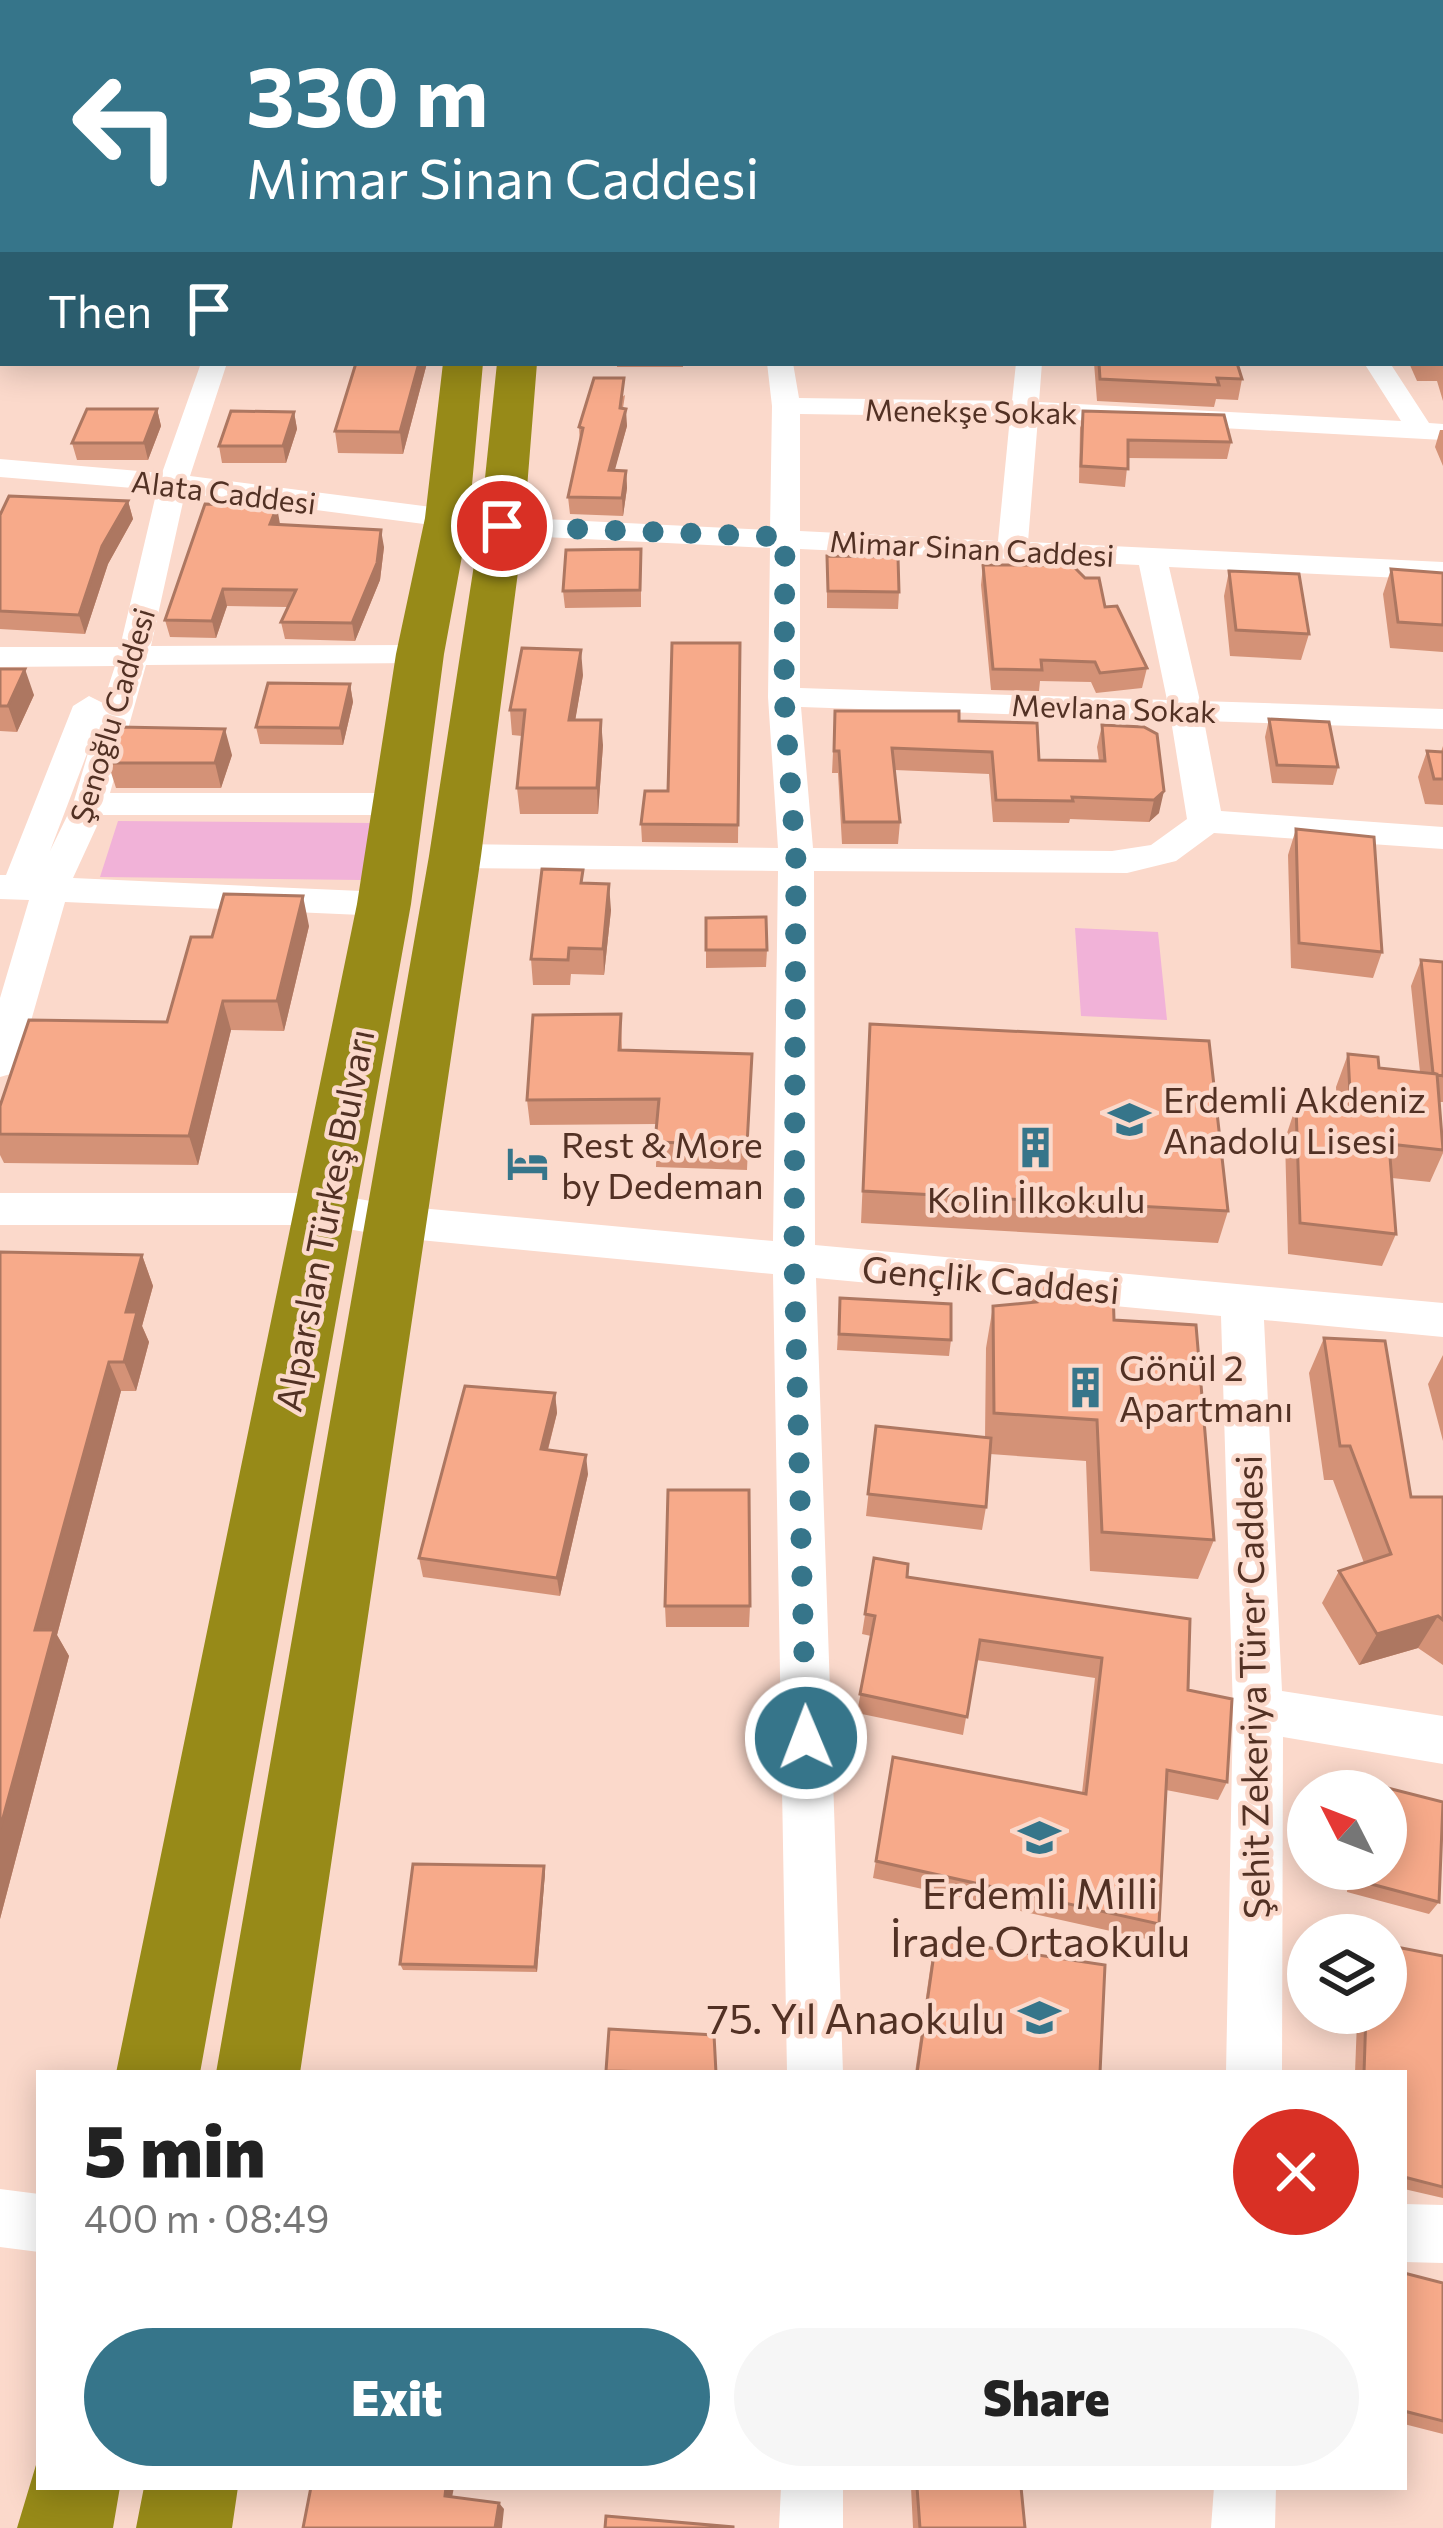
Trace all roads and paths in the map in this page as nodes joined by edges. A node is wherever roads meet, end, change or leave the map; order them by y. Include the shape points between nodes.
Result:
1 (213, 366) edge
2 (463, 366) edge
3 (517, 366) edge
4 (780, 366) edge
5 (1029, 366) edge
6 (1379, 366) edge
7 (786, 406) junction
8 (1025, 409) junction
9 (1431, 431) edge
10 (0, 468) edge
11 (173, 483) junction
12 (447, 518) junction
13 (502, 526) junction
14 (785, 537) junction
15 (1012, 550) junction
16 (1152, 557) junction
17 (1443, 571) edge
18 (420, 654) junction
19 (0, 657) edge
20 (133, 657) junction
21 (97, 682) dead end
22 (784, 697) junction
23 (1190, 709) junction
24 (1443, 719) edge
25 (90, 804) junction
26 (398, 804) junction
27 (1205, 821) junction
28 (1443, 838) edge
29 (454, 856) junction
30 (796, 860) junction
31 (23, 887) edge
32 (384, 904) junction
33 (0, 1064) edge
34 (325, 1208) junction
35 (0, 1209) edge
36 (399, 1222) junction
37 (794, 1259) junction
38 (1242, 1301) junction
39 (1443, 1320) edge
40 (1258, 1710) junction
41 (1443, 1741) edge
42 (159, 2070) edge
43 (259, 2070) edge
44 (815, 2070) edge
45 (1255, 2070) edge
46 (0, 2218) edge
47 (36, 2223) edge
48 (1407, 2233) edge
49 (1443, 2234) edge
50 (72, 2490) edge
51 (190, 2490) edge
52 (812, 2490) edge
53 (1245, 2490) edge
54 (65, 2528) edge
55 (184, 2528) edge
56 (811, 2528) edge
57 (1243, 2528) edge

1 - 11 street, Şenoğlu Caddesi
2 - 12 highway, Alparslan Türkeş Bulvarı
3 - 13 highway, Alparslan Türkeş Bulvarı
4 - 7 street
5 - 8 street
6 - 9 street
7 - 8 street, Menekşe Sokak
7 - 14 street
8 - 9 street, Menekşe Sokak
8 - 15 street
10 - 11 street, Alata Caddesi
11 - 12 street, Alata Caddesi
11 - 20 street, Şenoğlu Caddesi
12 - 18 highway, Alparslan Türkeş Bulvarı
13 - 14 street, Mimar Sinan Caddesi
13 - 29 highway, Alparslan Türkeş Bulvarı
14 - 15 street, Mimar Sinan Caddesi
14 - 22 street
15 - 16 street, Mimar Sinan Caddesi
16 - 17 street, Mimar Sinan Caddesi
16 - 23 street
18 - 20 street
18 - 26 highway, Alparslan Türkeş Bulvarı
19 - 20 street
20 - 25 street, Şenoğlu Caddesi
21 - 31 street
22 - 23 street, Mevlana Sokak
22 - 30 street
23 - 24 street, Mevlana Sokak
23 - 27 street
25 - 26 street
25 - 31 street, Şenoğlu Caddesi
26 - 32 highway, Alparslan Türkeş Bulvarı
27 - 28 street
27 - 30 street via 1187,843 1156,860
29 - 30 street
29 - 36 highway, Alparslan Türkeş Bulvarı
30 - 37 street
31 - 32 street
31 - 33 street, Şenoğlu Caddesi
32 - 34 highway, Alparslan Türkeş Bulvarı
34 - 35 street, Gençlik Caddesi
34 - 36 street, Gençlik Caddesi
34 - 42 highway, Alparslan Türkeş Bulvarı
36 - 37 street, Gençlik Caddesi
36 - 43 highway, Alparslan Türkeş Bulvarı
37 - 38 street, Gençlik Caddesi
37 - 44 street
38 - 39 street, Gençlik Caddesi
38 - 40 street, Şehit Zekeriya Türer Caddesi
40 - 41 street
40 - 45 street, Şehit Zekeriya Türer Caddesi
46 - 47 street
48 - 49 street
50 - 54 highway
51 - 55 highway
52 - 56 street
53 - 57 street

